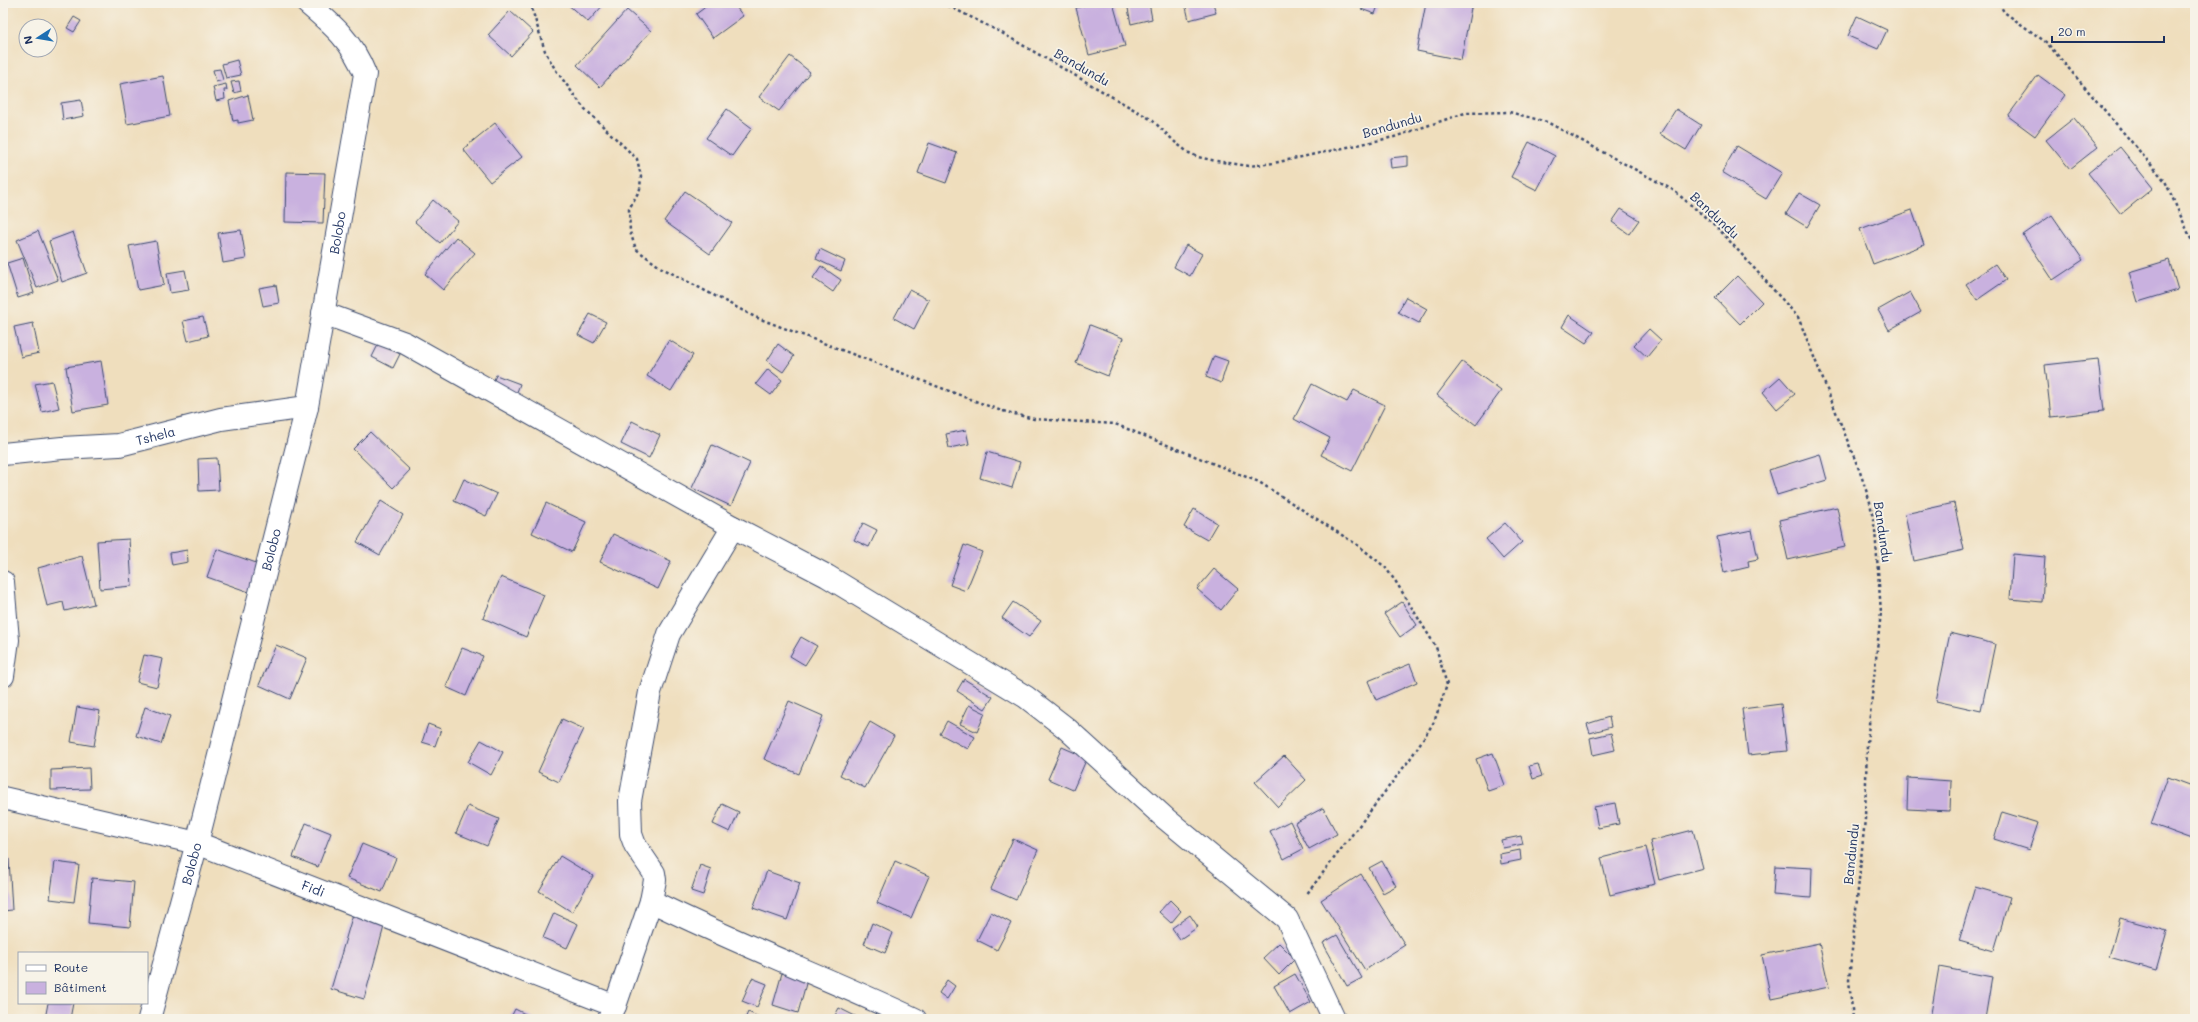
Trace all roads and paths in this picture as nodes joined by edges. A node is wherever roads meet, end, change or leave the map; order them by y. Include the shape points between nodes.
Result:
1 (307, 3) edge
2 (530, 3) edge
3 (943, 3) edge
4 (1999, 3) edge
5 (2195, 241) edge
6 (323, 313) junction
7 (307, 407) junction
8 (3, 454) edge
9 (733, 527) junction
10 (3, 582) edge
11 (3, 676) edge
12 (3, 798) edge
13 (197, 843) junction
14 (651, 901) junction
15 (1287, 919) junction
16 (612, 1013) edge
17 (149, 1019) edge
18 (915, 1019) edge
19 (1334, 1019) edge
20 (1853, 1019) edge

1 - 6 street, Bolobo via 341,32 359,58 365,74
2 - 15 path via 545,51 555,69 583,107 637,160 641,176 640,189 629,209 630,232 636,249 660,267 756,317 999,410 1034,419 1115,424 1146,435 1259,482 1359,546 1385,567 1436,647 1447,685 1434,722 1410,759
3 - 20 path, Bandundu via 1000,32 1152,120 1189,153 1216,161 1249,166 1274,163 1394,137 1465,113 1509,112 1547,122 1673,190 1716,227 1788,306 1798,318 1842,426 1870,502 1875,530 1881,612 1867,743 1865,819 1849,980
4 - 5 path via 2004,12 2046,43 2165,181 2191,239
6 - 7 street, Bolobo
6 - 9 street via 405,343
7 - 8 street, Tshela via 221,420 119,446
7 - 13 street, Bolobo
9 - 14 street via 669,634 650,692 630,802 633,840 654,873
9 - 15 street via 827,576 1026,697 1066,728 1166,819
10 - 11 street via 8,640
12 - 13 street, Fidi
13 - 16 street, Fidi
13 - 17 street, Bolobo
14 - 16 street
14 - 18 street
15 - 19 street

